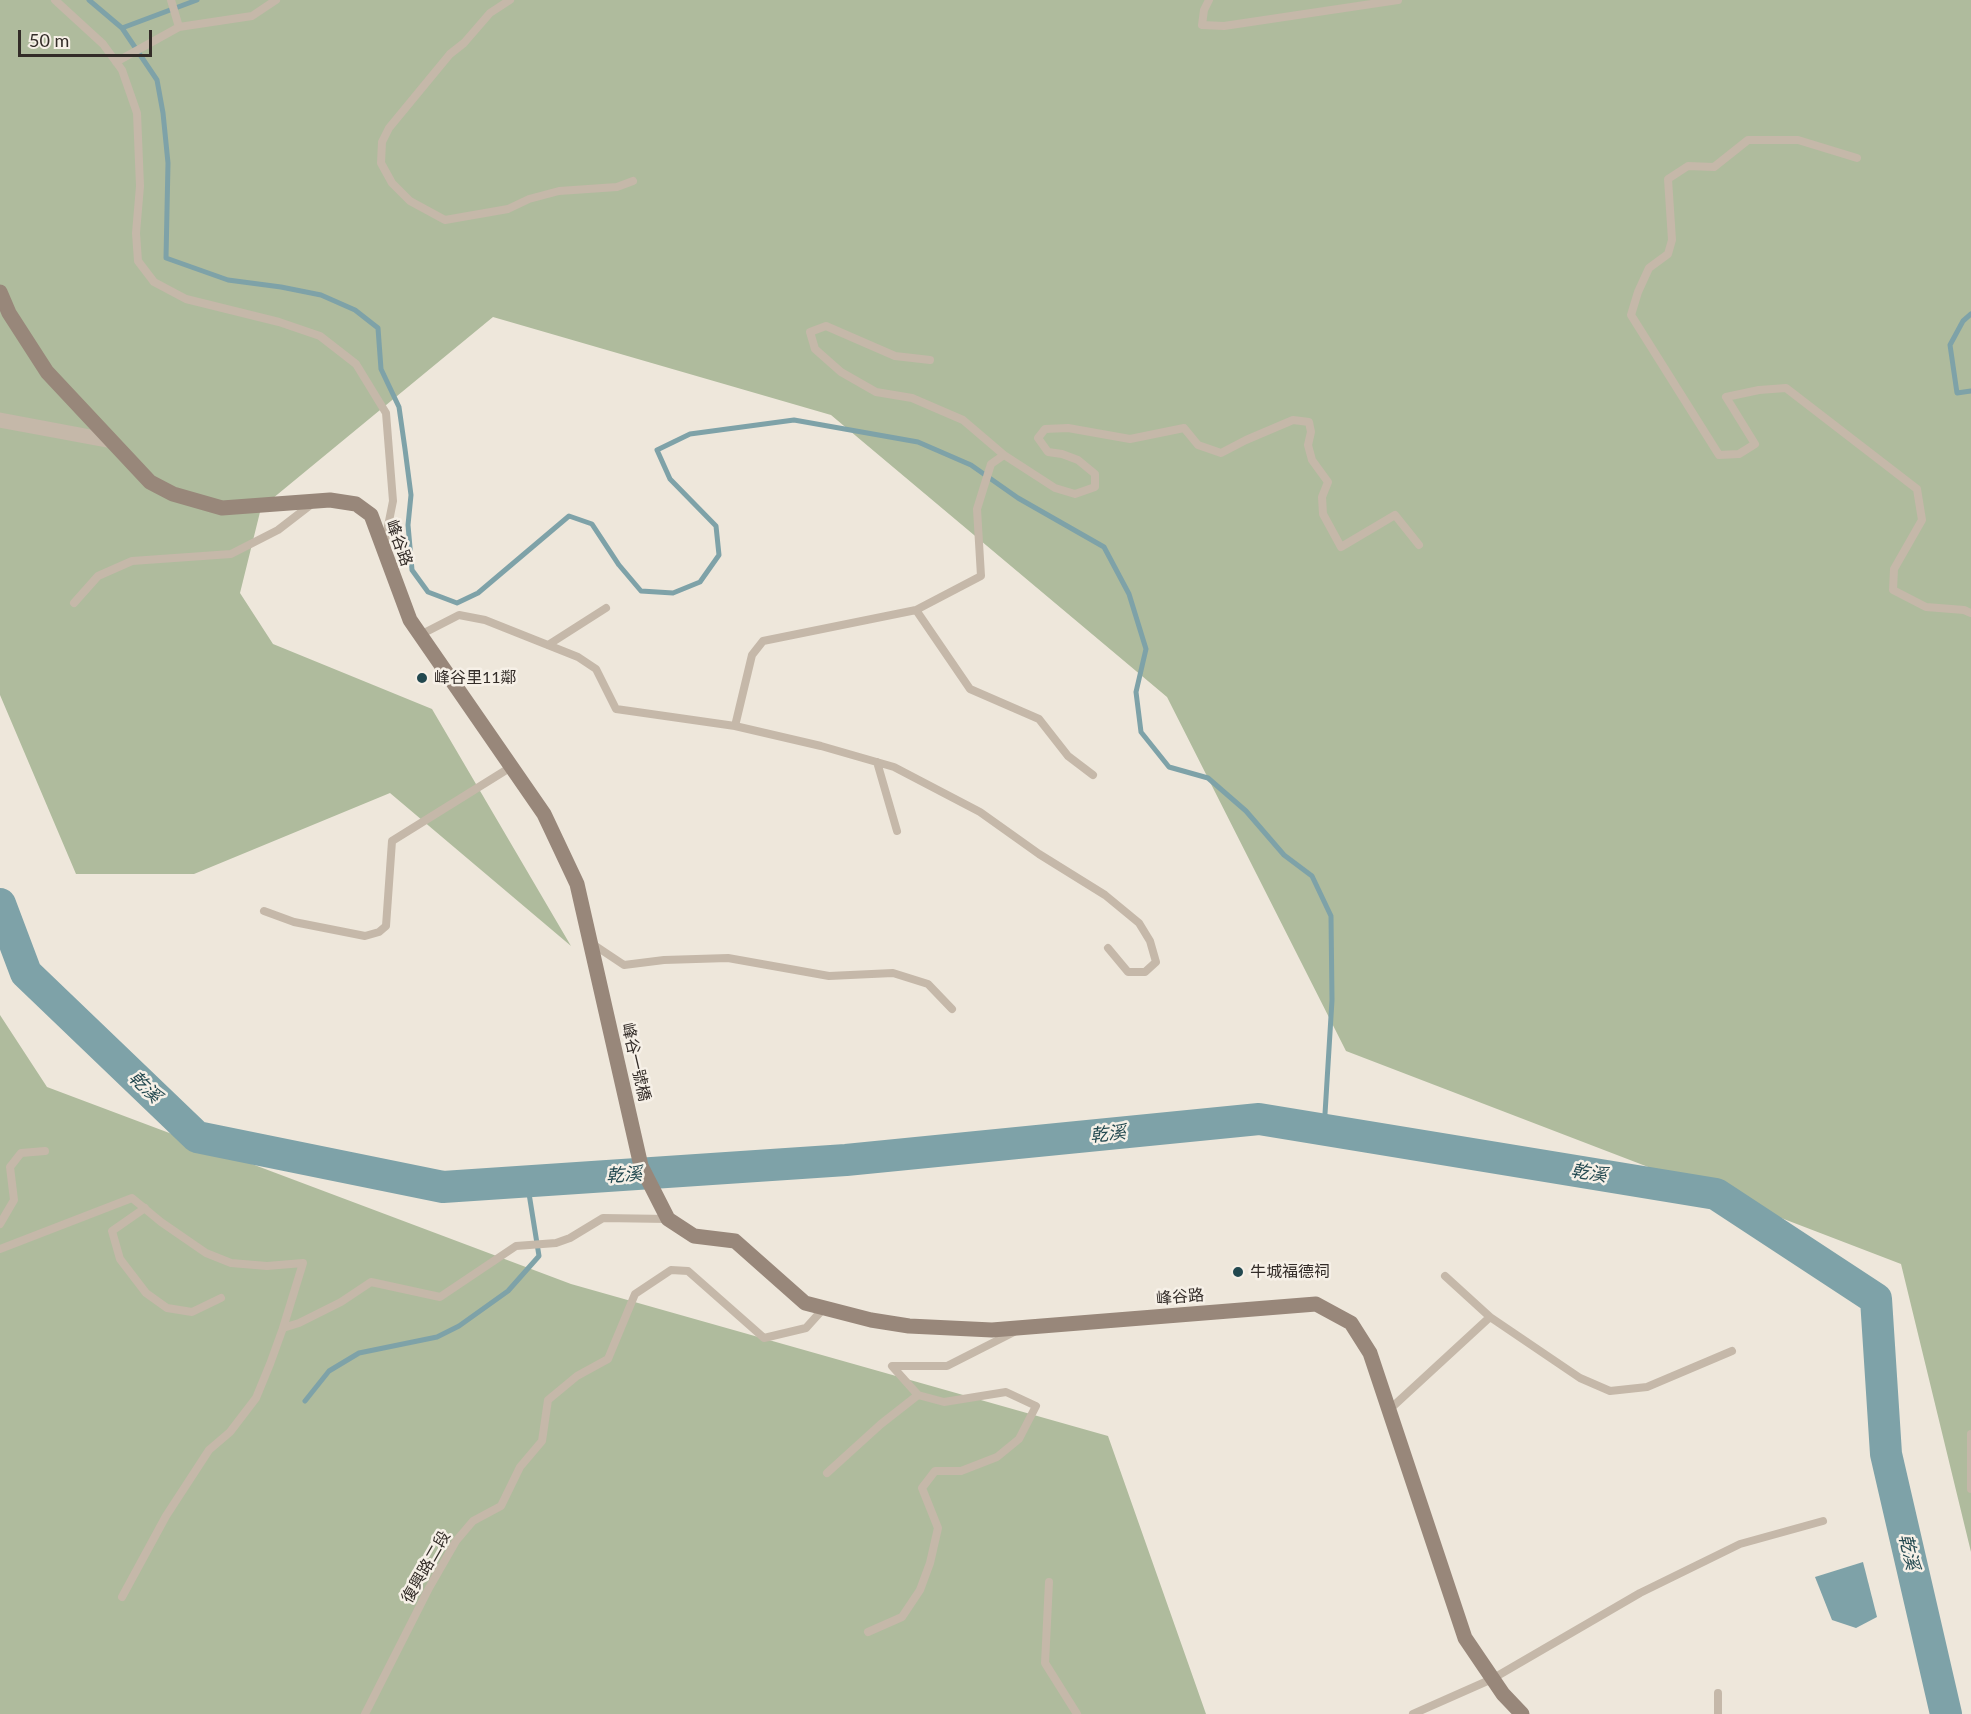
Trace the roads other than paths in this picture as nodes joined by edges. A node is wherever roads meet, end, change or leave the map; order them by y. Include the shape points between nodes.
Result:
1 (55, 0) edge
2 (171, 0) edge
3 (276, 0) edge
4 (510, 0) edge
5 (1209, 0) edge
6 (1398, 0) edge
7 (178, 23) junction
8 (116, 62) junction
9 (1857, 158) dead end
10 (633, 181) dead end
11 (0, 292) edge
12 (930, 360) dead end
13 (0, 420) edge
14 (112, 441) junction
15 (1004, 455) junction
16 (316, 501) junction
17 (1419, 545) dead end
18 (383, 553) junction
19 (74, 603) dead end
20 (606, 608) dead end
21 (916, 610) junction
22 (1971, 613) edge
23 (420, 635) junction
24 (548, 645) junction
25 (735, 726) junction
26 (877, 762) junction
27 (511, 766) junction
28 (1093, 775) dead end
29 (897, 831) dead end
30 (264, 911) dead end
31 (591, 943) junction
32 (1108, 948) dead end
33 (596, 966) joint
34 (952, 1009) dead end
35 (45, 1151) dead end
36 (145, 1208) junction
37 (667, 1218) junction
38 (0, 1224) edge
39 (0, 1249) edge
40 (1445, 1276) dead end
41 (221, 1298) dead end
42 (824, 1308) junction
43 (1490, 1317) junction
44 (283, 1328) junction
45 (1020, 1329) junction
46 (1732, 1351) dead end
47 (918, 1395) junction
48 (1389, 1410) junction
49 (1971, 1434) edge
50 (827, 1473) dead end
51 (1971, 1489) edge
52 (1823, 1521) dead end
53 (1050, 1582) dead end
54 (122, 1597) dead end
55 (868, 1632) dead end
56 (1492, 1678) junction
57 (1718, 1694) dead end
58 (365, 1714) edge
59 (1077, 1714) edge
60 (1413, 1714) edge
61 (1522, 1714) edge
62 (1718, 1714) edge

1 - 8 lane via 103,44
2 - 7 lane
3 - 7 lane via 252,16
4 - 10 lane via 490,13 450,54 389,128 382,142 381,163 392,183 410,201 445,220 508,209 559,191 617,187
5 - 6 lane via 1202,25 1224,26
7 - 8 lane
8 - 18 lane via 137,113 138,261 154,282 186,299 320,336 356,364 386,413 393,501
9 - 22 lane via 1798,141 1749,140 1713,167 1688,166 1668,179 1672,240 1668,254 1649,268 1631,315 1719,455 1739,454 1755,444 1725,397 1786,388 1917,489 1922,520 1894,569 1893,590 1926,607
11 - 14 street, 峰谷路 via 47,372
12 - 15 lane via 895,356 826,327 810,332 815,349 841,372 876,392 912,398 963,420
13 - 14 street
14 - 16 street, 峰谷路 via 150,482 173,494 222,508
15 - 17 lane via 1055,488 1075,494 1095,487 1095,474 1078,460 1048,452 1038,438 1045,429 1068,428 1130,439 1184,428 1198,445 1221,453 1293,420 1309,422 1312,460 1328,482 1322,498 1323,514 1341,547 1395,515
15 - 21 lane via 991,465 977,508 981,576
16 - 18 street, 峰谷路 via 356,504 371,515
16 - 19 lane via 278,530 231,554 132,561 98,576
18 - 23 street, 峰谷路
20 - 24 lane
21 - 25 lane via 763,641 752,656
21 - 28 lane via 970,689 1039,719 1068,756
23 - 24 lane via 459,615 485,620
23 - 27 street, 峰谷路
24 - 25 lane via 597,669 616,709
25 - 26 lane
26 - 29 lane
26 - 32 lane via 980,812 1106,895 1139,923 1156,962 1145,972 1128,972
27 - 30 lane via 392,841 386,926 379,932 366,936 294,922
27 - 31 street, 峰谷路 via 544,814 577,884
31 - 33 street, 峰谷路
31 - 34 lane via 624,965 728,958 828,976 893,973 928,984
33 - 37 street, 峰谷一號橋 via 641,1166
35 - 38 lane via 21,1153 10,1167 14,1200
36 - 39 lane via 132,1198
36 - 41 lane via 112,1231 120,1258 146,1293 167,1308 192,1312
36 - 44 lane via 206,1253 231,1263 303,1263
37 - 42 street, 峰谷路 via 694,1236 735,1241 805,1303
37 - 44 lane via 603,1218 570,1238 516,1246 440,1297 371,1282 342,1302
40 - 43 lane
42 - 45 street, 峰谷路 via 909,1326
42 - 58 lane, 復興路二段 via 806,1328 764,1338 688,1271 671,1270 635,1294 608,1359 577,1376 548,1400 542,1441 520,1467 501,1506 473,1521 456,1541
43 - 46 lane via 1580,1378 1610,1391 1647,1387
43 - 48 lane
44 - 54 lane via 256,1398 202,1460
45 - 47 lane via 947,1366 892,1366
45 - 48 street, 峰谷路 via 1316,1304 1351,1323 1370,1353
47 - 50 lane
47 - 55 lane via 944,1402 1006,1392 1036,1407 1019,1439 997,1457 961,1471 935,1471 922,1488 938,1528 920,1590 902,1617
48 - 56 street, 峰谷路 via 1461,1629
49 - 51 lane
52 - 56 lane via 1740,1544 1640,1593
53 - 59 lane via 1045,1663
56 - 60 lane
56 - 61 street, 峰谷路
57 - 62 lane

